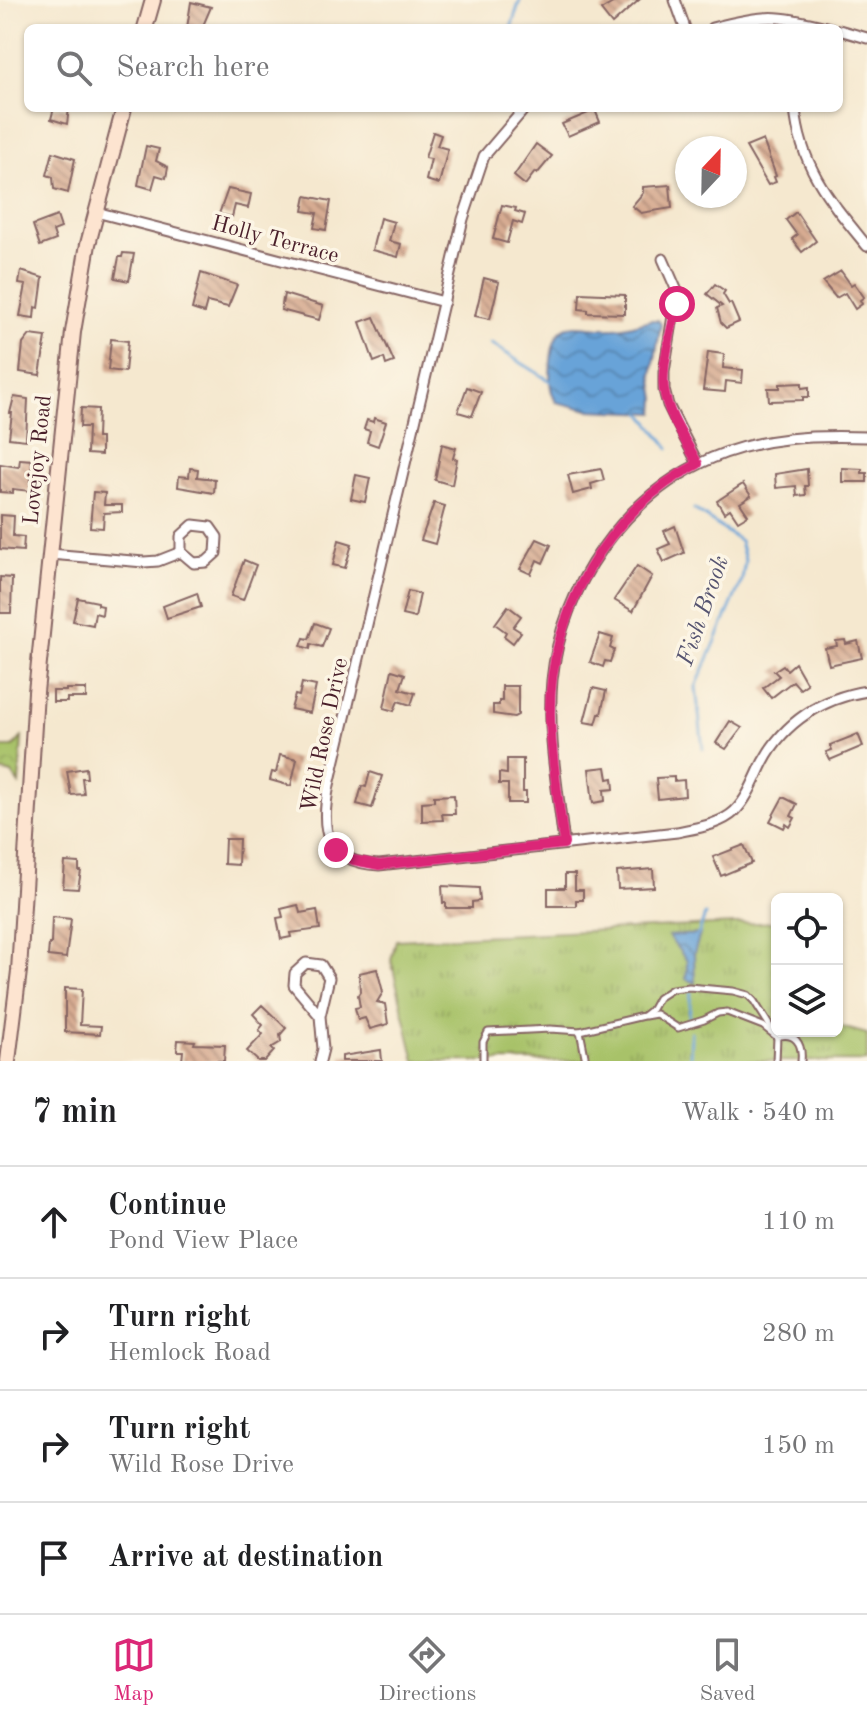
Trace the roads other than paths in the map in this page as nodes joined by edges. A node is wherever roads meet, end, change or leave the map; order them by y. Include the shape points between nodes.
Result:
1 (153, 0) edge
2 (675, 0) edge
3 (146, 24) edge
4 (684, 24) edge
5 (730, 24) edge
6 (797, 24) edge
7 (843, 31) edge
8 (867, 38) edge
9 (123, 112) edge
10 (522, 112) edge
11 (795, 112) edge
12 (96, 212) junction
13 (867, 246) edge
14 (663, 259) dead end
15 (444, 302) junction
16 (867, 437) edge
17 (698, 464) junction
18 (181, 552) junction
19 (50, 554) junction
20 (867, 691) edge
21 (564, 844) junction
22 (320, 1016) junction
23 (643, 1016) junction
24 (771, 1028) edge
25 (580, 1031) junction
26 (771, 1032) edge
27 (777, 1037) edge
28 (791, 1037) edge
29 (8, 1061) edge
30 (320, 1061) edge
31 (483, 1061) edge
32 (586, 1061) edge
33 (776, 1061) edge
34 (801, 1061) edge

1 - 3 main road
2 - 4 street
5 - 6 street via 765,16
7 - 8 street
9 - 12 main road, Lovejoy Road
10 - 15 street, Wild Rose Drive via 484,156
11 - 13 street via 796,128 820,188
12 - 15 street, Holly Terrace
12 - 19 main road, Lovejoy Road via 73,332
14 - 17 street via 677,291 664,390
15 - 21 street, Wild Rose Drive via 329,785 324,825 336,850 365,864
16 - 17 street via 783,439
17 - 21 street via 648,498 612,535 574,598 559,642 550,716
18 - 18 street via 194,563 206,562 217,550 216,533 206,525 189,526 181,536
18 - 19 street via 144,562
19 - 29 main road, Lovejoy Road
20 - 21 street, Wild Rose Drive via 822,706 788,726 729,815 677,832
22 - 22 street via 294,985 297,970 310,962 324,967 329,978
22 - 30 street
23 - 24 lane via 672,989 689,987 748,995
23 - 25 lane
23 - 26 lane via 656,1014 678,1028 727,1012
25 - 31 lane via 488,1032
25 - 32 lane
27 - 33 lane
28 - 34 lane via 800,1043

